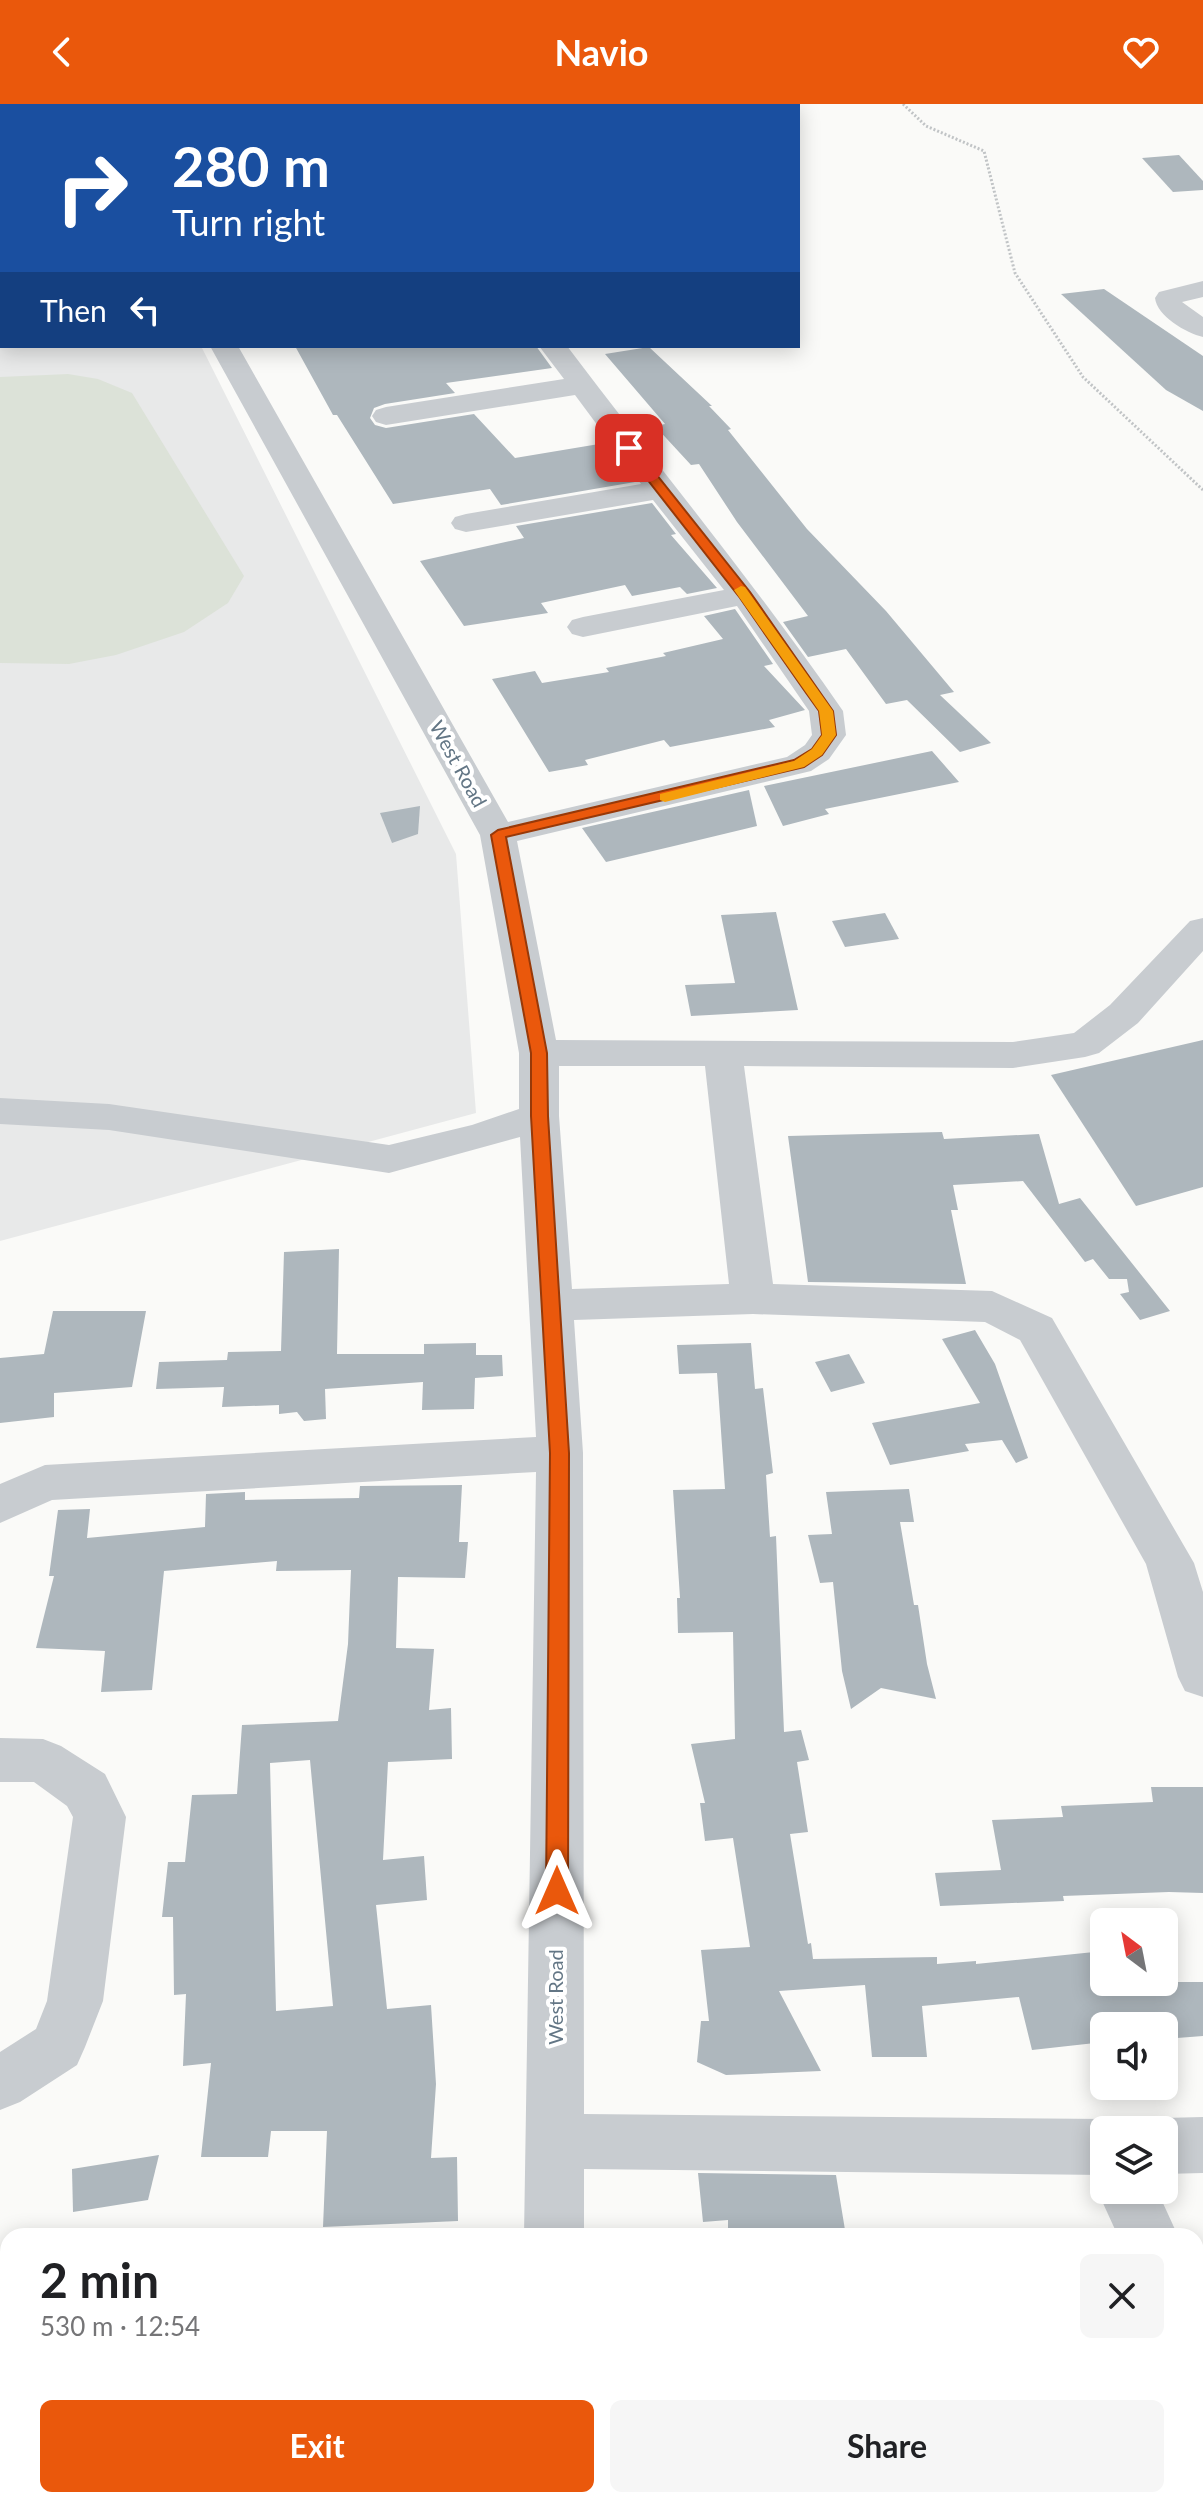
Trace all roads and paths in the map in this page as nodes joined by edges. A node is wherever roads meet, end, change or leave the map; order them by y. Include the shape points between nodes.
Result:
1 (903, 104) edge
2 (1203, 289) edge
3 (1203, 329) edge
4 (225, 348) edge
5 (554, 348) edge
6 (582, 385) junction
7 (386, 416) dead end
8 (660, 490) junction
9 (1203, 490) edge
10 (466, 523) dead end
11 (745, 595) junction
12 (603, 656) dead end
13 (498, 835) junction
14 (1203, 929) edge
15 (539, 1053) junction
16 (723, 1054) junction
17 (0, 1111) edge
18 (539, 1116) junction
19 (753, 1299) junction
20 (551, 1305) junction
21 (560, 1453) junction
22 (0, 1505) edge
23 (1203, 1677) edge
24 (0, 1760) edge
25 (0, 2083) edge
26 (555, 2141) junction
27 (1203, 2145) edge
28 (1178, 2146) edge
29 (1090, 2147) edge
30 (1133, 2204) edge
31 (554, 2228) edge
32 (1144, 2228) edge

1 - 9 path via 926,126 984,151 1015,273 1083,377
2 - 3 street via 1168,298 1169,306
4 - 13 street, West Road
5 - 6 street
6 - 7 street
6 - 8 street
8 - 10 street
8 - 11 street
11 - 12 street via 578,620
11 - 13 street via 826,711 829,735 817,752 799,764 719,785
13 - 15 street, West Road
14 - 16 street via 1124,1014 1085,1044 1013,1055
15 - 16 street
15 - 18 street, West Road
16 - 19 street
17 - 18 street via 109,1117 389,1159
18 - 20 street, West Road
19 - 20 street
19 - 23 street via 992,1307 1036,1329 1170,1563
20 - 21 street, West Road
21 - 22 street via 45,1483
21 - 26 street, West Road
24 - 25 street via 43,1761 86,1790 100,1817 75,2001 57,2047
26 - 29 street
26 - 31 street, West Road
27 - 28 street
30 - 32 street

